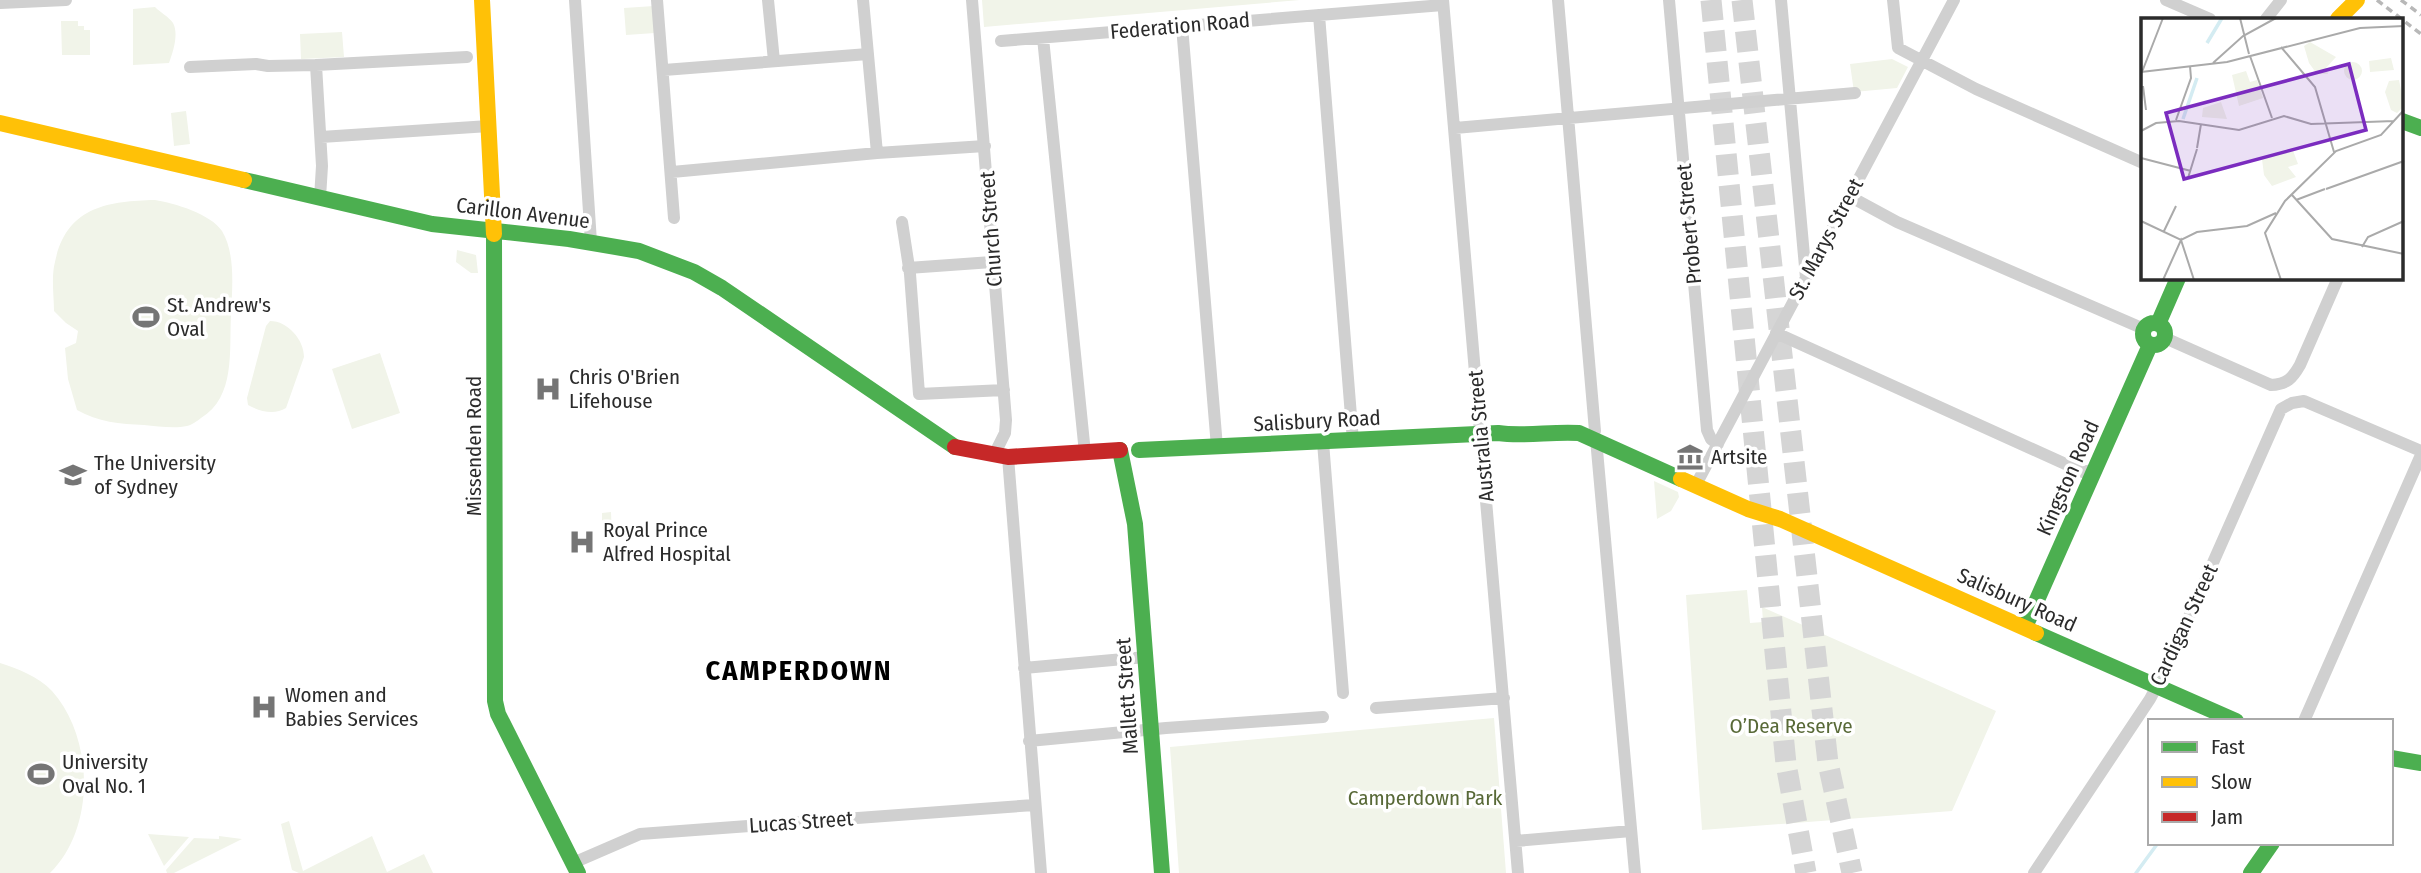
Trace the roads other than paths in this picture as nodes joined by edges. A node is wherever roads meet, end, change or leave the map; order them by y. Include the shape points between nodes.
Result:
1 (66, 0) edge
2 (482, 0) edge
3 (575, 0) edge
4 (657, 0) edge
5 (768, 0) edge
6 (863, 0) edge
7 (972, 0) edge
8 (1558, 0) edge
9 (1670, 0) edge
10 (1781, 0) edge
11 (1893, 0) edge
12 (1954, 0) edge
13 (2166, 0) edge
14 (2281, 0) edge
15 (1443, 2) edge
16 (2350, 2) edge
17 (0, 3) edge
18 (1319, 15) junction
19 (2208, 18) edge
20 (2267, 18) edge
21 (2339, 18) edge
22 (1182, 26) junction
23 (1043, 38) junction
24 (1001, 41) dead end
25 (868, 54) junction
26 (467, 57) dead end
27 (774, 61) junction
28 (1921, 61) junction
29 (316, 65) junction
30 (190, 67) dead end
31 (664, 70) junction
32 (1855, 93) dead end
33 (1789, 99) junction
34 (1679, 109) junction
35 (1568, 118) junction
36 (0, 123) edge
37 (489, 126) junction
38 (1455, 128) junction
39 (321, 137) junction
40 (985, 146) junction
41 (877, 153) junction
42 (2141, 162) edge
43 (672, 172) junction
44 (1849, 196) junction
45 (320, 198) junction
46 (674, 218) dead end
47 (902, 222) dead end
48 (495, 231) junction
49 (591, 242) junction
50 (992, 262) junction
51 (908, 268) junction
52 (1806, 278) junction
53 (2177, 280) edge
54 (2337, 280) edge
55 (2156, 330) junction
56 (1776, 332) junction
57 (1004, 390) junction
58 (1489, 434) junction
59 (1596, 435) junction
60 (1353, 440) junction
61 (1323, 442) junction
62 (1717, 444) junction
63 (1217, 447) junction
64 (1085, 453) junction
65 (2421, 453) edge
66 (1130, 454) junction
67 (1001, 456) junction
68 (2088, 475) junction
69 (1699, 479) junction
70 (1780, 519) junction
71 (2025, 627) junction
72 (1146, 657) junction
73 (1024, 668) junction
74 (2157, 686) junction
75 (1343, 693) dead end
76 (1504, 698) junction
77 (1377, 708) dead end
78 (1322, 717) dead end
79 (2231, 719) edge
80 (2305, 719) edge
81 (1151, 729) junction
82 (1029, 741) junction
83 (2393, 758) edge
84 (2421, 763) edge
85 (1034, 805) junction
86 (1631, 831) junction
87 (1516, 841) junction
88 (2271, 845) edge
89 (576, 868) edge
90 (1041, 873) edge
91 (1162, 873) edge
92 (1518, 873) edge
93 (1635, 873) edge
94 (2034, 873) edge
95 (2251, 873) edge

1 - 17 street
2 - 37 main road, Missenden Road
3 - 49 street
4 - 31 street
5 - 27 street
6 - 25 street
7 - 40 street, Church Street
8 - 35 street
9 - 34 street, Probert Street
10 - 33 street
11 - 28 street via 1898,48
12 - 28 street, St. Marys Street
13 - 19 street
14 - 20 street
15 - 18 street, Federation Road
15 - 38 street, Australia Street
16 - 21 main road
18 - 22 street, Federation Road
18 - 60 street
22 - 23 street, Federation Road
22 - 63 street
23 - 24 street, Federation Road
23 - 64 street
25 - 27 street
25 - 41 street
26 - 29 street
27 - 31 street
28 - 42 street
28 - 44 street, St. Marys Street
29 - 30 street
29 - 39 street
31 - 43 street
32 - 33 street
33 - 34 street
33 - 52 street
34 - 35 street
34 - 62 street, Probert Street via 1707,430
35 - 38 street
35 - 59 street
36 - 45 main road, Carillon Avenue
37 - 39 street
37 - 48 main road, Missenden Road
38 - 58 street, Australia Street
39 - 45 street
40 - 41 street
40 - 50 street, Church Street
41 - 43 street
43 - 46 street
44 - 52 street, St. Marys Street
44 - 55 street via 1897,222
45 - 48 main road, Carillon Avenue via 432,224
47 - 51 street
48 - 49 main road, Carillon Avenue
48 - 89 main road, Missenden Road via 495,701
49 - 67 main road, Carillon Avenue via 662,258 698,274 947,443
50 - 51 street
50 - 57 street, Church Street
51 - 57 street via 919,394
52 - 56 street, St. Marys Street
53 - 55 main road
54 - 55 street via 2300,365 2284,384 2272,385
55 - 68 main road, Kingston Road via 2143,338 2150,345
56 - 62 street, St. Marys Street
56 - 68 street
57 - 67 street, Church Street via 1006,433
58 - 59 main road, Salisbury Road via 1515,437 1563,431
58 - 60 main road, Salisbury Road
58 - 76 street, Australia Street
59 - 69 main road, Salisbury Road
59 - 70 main road, Salisbury Road via 1748,509
59 - 86 street
60 - 61 main road, Salisbury Road
61 - 63 main road, Salisbury Road
61 - 75 street
62 - 69 street, St. Marys Street
63 - 66 main road, Salisbury Road
64 - 66 main road, Salisbury Road
64 - 67 main road, Salisbury Road
65 - 74 street, Cardigan Street via 2304,401 2281,409
65 - 80 street
66 - 72 main road, Mallett Street
67 - 73 street, Church Street
68 - 71 main road, Kingston Road
69 - 70 main road, Salisbury Road
70 - 71 main road, Salisbury Road
71 - 74 main road, Salisbury Road
72 - 73 street
72 - 81 main road, Mallett Street
73 - 82 street, Church Street
74 - 79 main road, Salisbury Road
74 - 94 street, Cardigan Street
76 - 77 street
76 - 87 street, Australia Street
78 - 81 street
81 - 82 street
81 - 91 main road, Mallett Street
82 - 85 street, Church Street
83 - 84 main road
85 - 89 street, Lucas Street via 640,834
85 - 90 street, Church Street
86 - 87 street
86 - 93 street
87 - 92 street, Australia Street
88 - 95 main road

